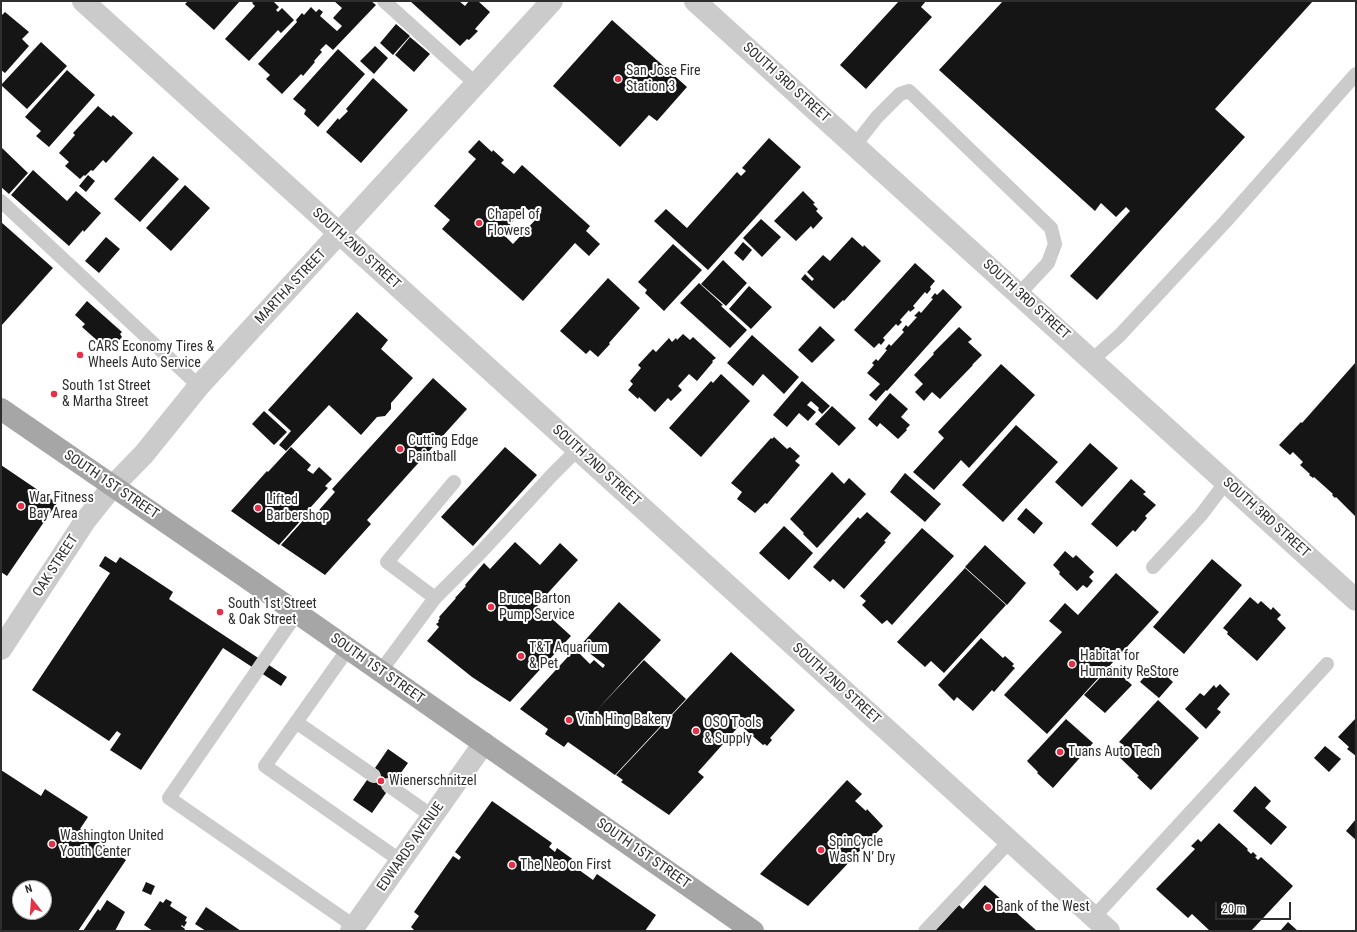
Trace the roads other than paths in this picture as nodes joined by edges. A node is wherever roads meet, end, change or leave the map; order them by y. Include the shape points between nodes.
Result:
1 (83, 1) edge
2 (384, 1) edge
3 (552, 1) edge
4 (695, 1) edge
5 (1356, 74) edge
6 (476, 84) junction
7 (855, 146) junction
8 (1, 201) edge
9 (339, 234) junction
10 (1019, 294) junction
11 (1092, 360) junction
12 (199, 386) junction
13 (1, 409) edge
14 (577, 450) junction
15 (454, 482) dead end
16 (1226, 482) junction
17 (113, 486) junction
18 (1153, 567) dead end
19 (435, 598) junction
20 (1356, 600) edge
21 (297, 613) junction
22 (1, 648) edge
23 (348, 649) junction
24 (1327, 664) dead end
25 (380, 672) junction
26 (296, 722) junction
27 (484, 743) junction
28 (374, 776) dead end
29 (388, 785) dead end
30 (432, 816) junction
31 (1010, 841) junction
32 (401, 861) junction
33 (1102, 924) edge
34 (353, 929) edge
35 (753, 931) edge
36 (925, 931) edge

1 - 9 street, SOUTH 2ND STREET
2 - 6 lane
3 - 6 street, MARTHA STREET
4 - 7 street, SOUTH 3RD STREET
5 - 11 lane via 1226,221 1120,335
6 - 9 street, MARTHA STREET
7 - 10 street, SOUTH 3RD STREET
7 - 10 lane via 877,117 900,94 908,91 1050,228 1055,244 1048,263
8 - 12 lane
9 - 12 street, MARTHA STREET
9 - 14 street, SOUTH 2ND STREET
10 - 11 street, SOUTH 3RD STREET
11 - 16 street, SOUTH 3RD STREET
12 - 17 street, MARTHA STREET via 144,454
13 - 17 main road, SOUTH 1ST STREET
14 - 19 lane
14 - 31 street, SOUTH 2ND STREET
15 - 19 lane via 388,562
16 - 18 lane via 1201,515
16 - 20 street, SOUTH 3RD STREET
17 - 21 main road, SOUTH 1ST STREET
17 - 22 street, OAK STREET via 85,521
19 - 25 lane
21 - 23 main road, SOUTH 1ST STREET
21 - 34 lane via 168,798
23 - 25 main road, SOUTH 1ST STREET
23 - 26 lane
24 - 33 lane
25 - 27 main road, SOUTH 1ST STREET
26 - 28 lane
26 - 32 lane via 266,766
27 - 30 street, EDWARDS AVENUE
27 - 35 main road, SOUTH 1ST STREET
29 - 30 lane
30 - 32 street, EDWARDS AVENUE
31 - 33 street, SOUTH 2ND STREET
31 - 36 lane
32 - 34 street, EDWARDS AVENUE

